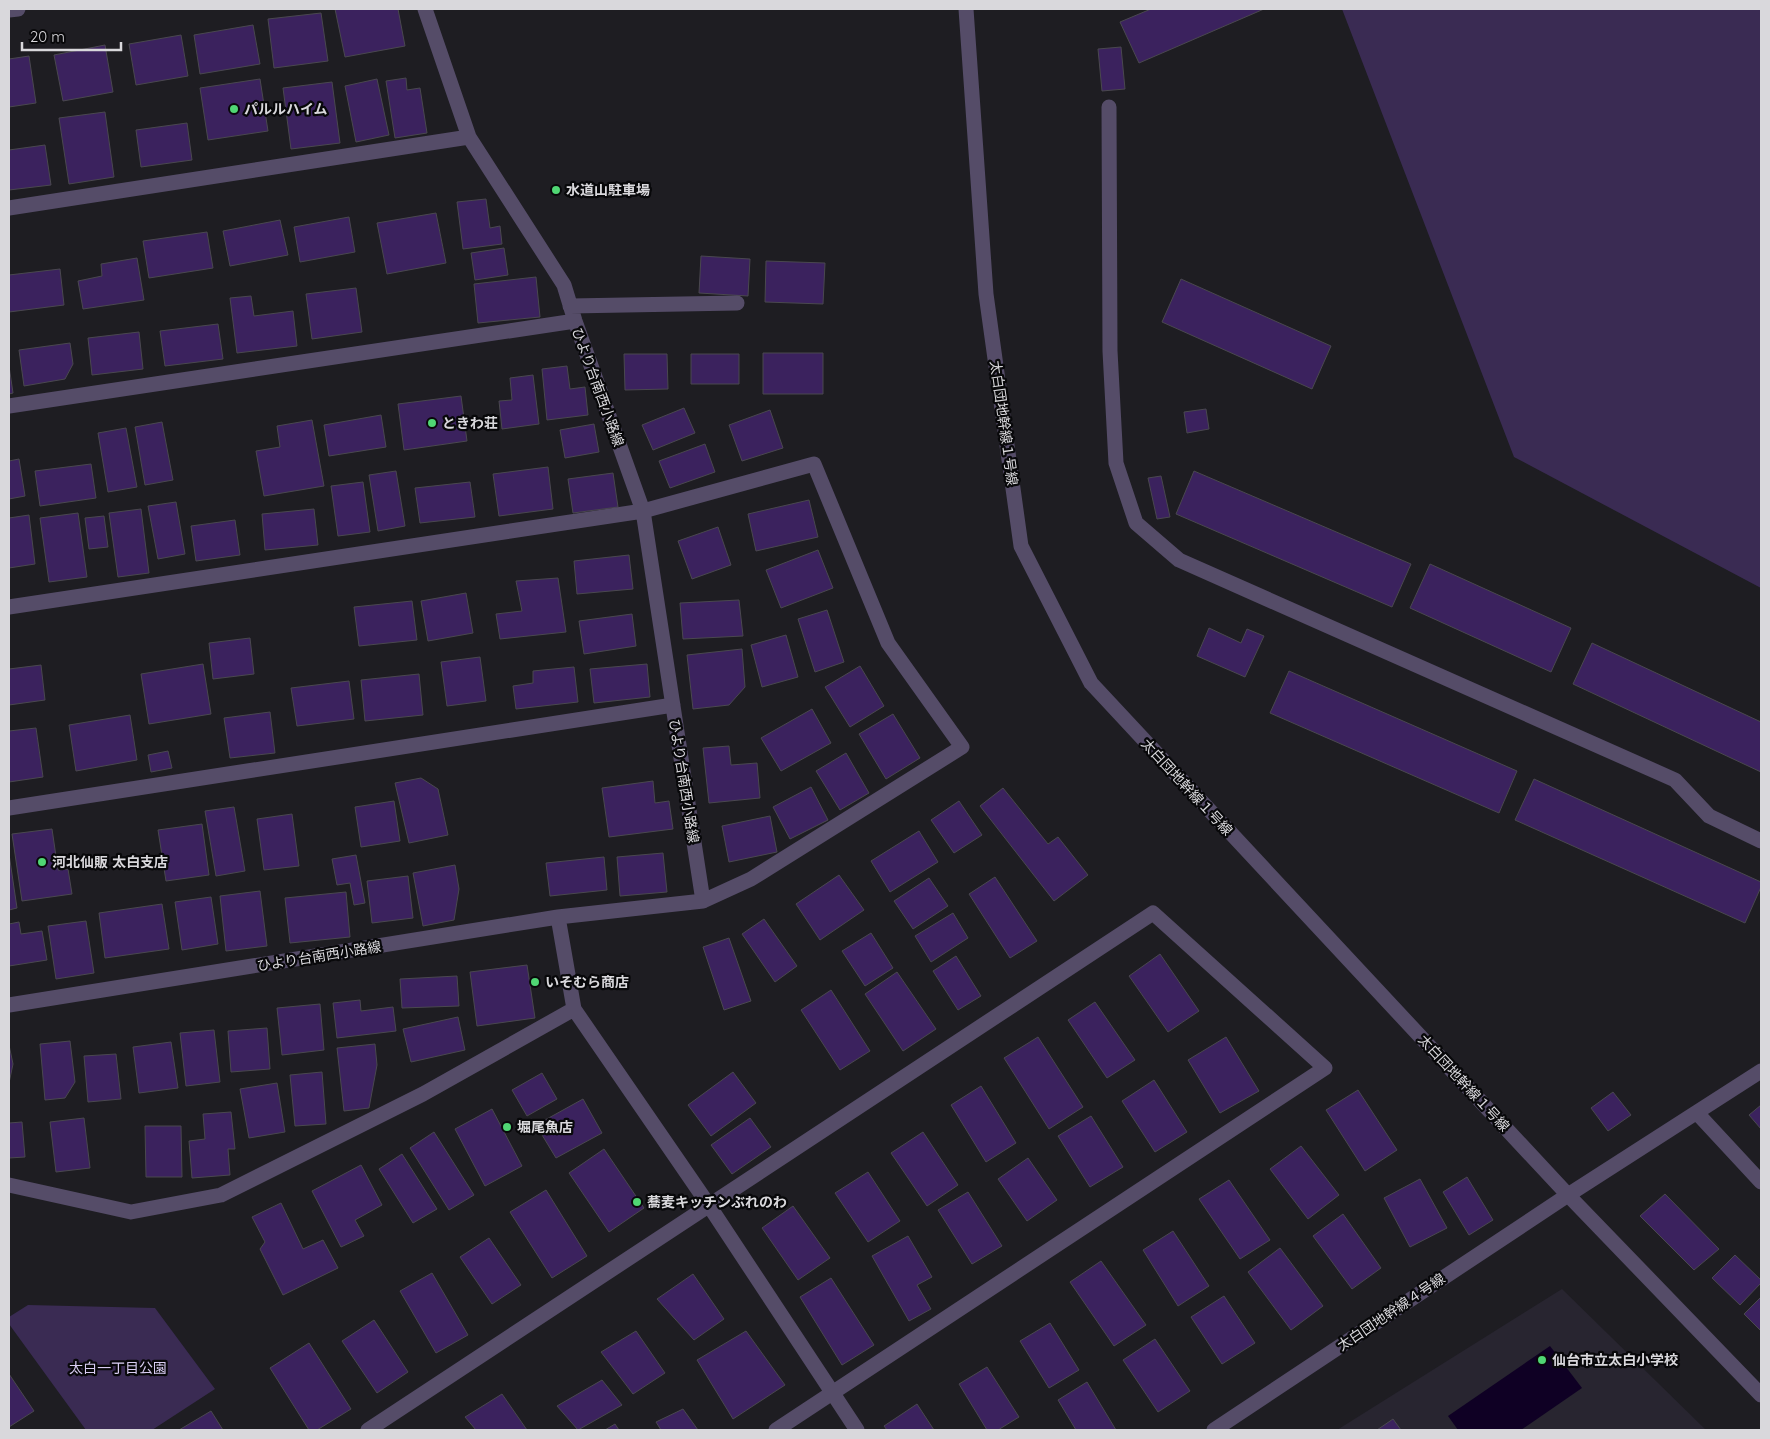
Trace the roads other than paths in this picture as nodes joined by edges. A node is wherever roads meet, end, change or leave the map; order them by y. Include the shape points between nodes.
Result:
1 (18, 9) edge
2 (425, 9) edge
3 (966, 9) edge
4 (9, 10) edge
5 (1109, 107) dead end
6 (469, 137) junction
7 (9, 208) edge
8 (738, 303) dead end
9 (570, 306) junction
10 (575, 322) junction
11 (9, 406) edge
12 (643, 511) junction
13 (9, 607) edge
14 (672, 705) junction
15 (9, 808) edge
16 (1761, 841) edge
17 (703, 901) junction
18 (558, 917) junction
19 (9, 1005) edge
20 (574, 1009) junction
21 (1761, 1071) edge
22 (1697, 1113) junction
23 (1761, 1182) edge
24 (9, 1185) edge
25 (1568, 1195) junction
26 (708, 1204) junction
27 (832, 1393) junction
28 (1761, 1395) edge
29 (368, 1430) edge
30 (776, 1430) edge
31 (857, 1430) edge
32 (1214, 1430) edge

1 - 4 street
2 - 6 street, ひより台南西小路線
3 - 25 street, 太白団地幹線１号線 via 986,294 1021,546 1091,683
5 - 16 street via 1110,351 1116,463 1136,523 1179,560 1675,780 1709,816
6 - 7 street
6 - 9 street, ひより台南西小路線 via 564,285
8 - 9 street
9 - 10 street, ひより台南西小路線
10 - 11 street
10 - 12 street, ひより台南西小路線
12 - 13 street
12 - 14 street, ひより台南西小路線
12 - 17 street via 814,464 888,643 962,747 751,879
14 - 15 street
14 - 17 street, ひより台南西小路線
17 - 18 street, ひより台南西小路線
18 - 19 street, ひより台南西小路線
18 - 20 street
20 - 24 street via 423,1094 221,1195 131,1212
20 - 26 street
21 - 22 street, 太白団地幹線４号線
22 - 23 street
22 - 25 street, 太白団地幹線４号線
25 - 28 street, 太白団地幹線１号線
25 - 32 street, 太白団地幹線４号線
26 - 27 street
26 - 27 street via 1153,913 1325,1068
26 - 29 street
27 - 30 street
27 - 31 street

